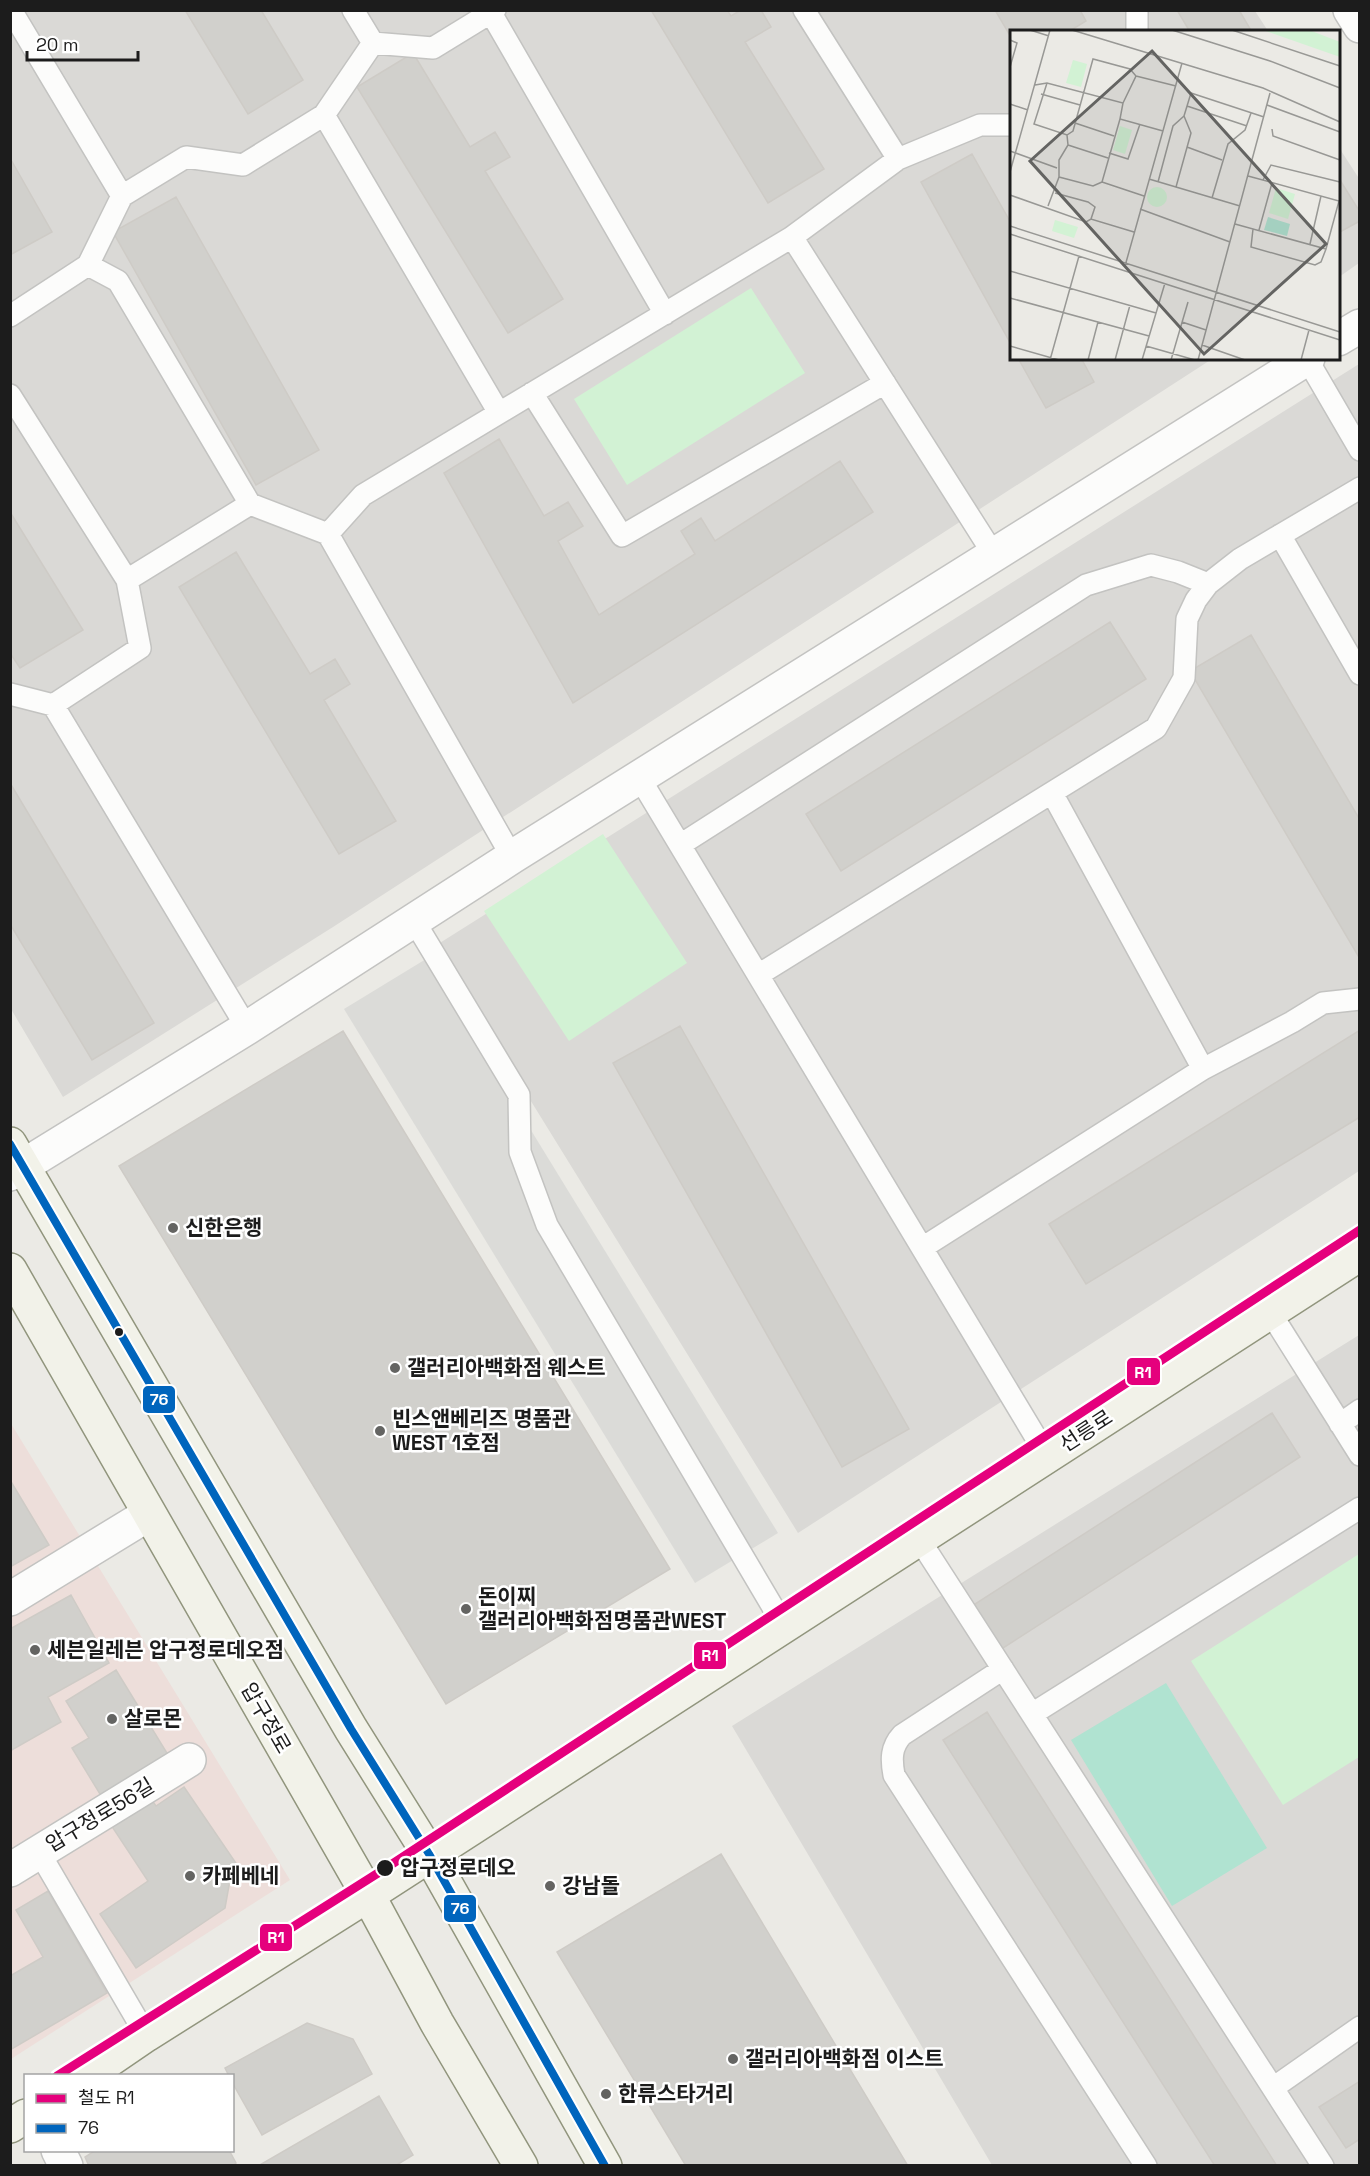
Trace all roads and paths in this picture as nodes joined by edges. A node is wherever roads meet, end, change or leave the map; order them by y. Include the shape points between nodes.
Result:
1 (11, 10) edge
2 (353, 10) edge
3 (804, 10) edge
4 (1137, 10) edge
5 (1350, 10) edge
6 (493, 12) edge
7 (1359, 26) edge
8 (1137, 30) edge
9 (374, 43) junction
10 (324, 115) junction
11 (1010, 125) edge
12 (898, 159) junction
13 (122, 196) junction
14 (792, 237) junction
15 (88, 265) junction
16 (665, 314) junction
17 (10, 316) edge
18 (1359, 326) edge
19 (1340, 338) edge
20 (1306, 360) edge
21 (1309, 360) edge
22 (885, 383) junction
23 (532, 393) junction
24 (10, 395) edge
25 (498, 413) junction
26 (1359, 450) edge
27 (1359, 488) edge
28 (250, 504) junction
29 (328, 534) junction
30 (1280, 535) junction
31 (994, 555) junction
32 (127, 580) junction
33 (1208, 584) junction
34 (1359, 674) edge
35 (10, 694) edge
36 (53, 705) junction
37 (639, 777) junction
38 (1052, 793) junction
39 (680, 845) junction
40 (512, 857) junction
41 (413, 919) junction
42 (758, 975) junction
43 (1359, 999) edge
44 (247, 1028) junction
45 (1203, 1069) junction
46 (15, 1161) edge
47 (922, 1248) junction
48 (1359, 1254) edge
49 (10, 1270) edge
50 (1270, 1312) junction
51 (1359, 1410) edge
52 (1340, 1424) junction
53 (1359, 1455) edge
54 (1047, 1456) junction
55 (1359, 1508) edge
56 (149, 1514) junction
57 (919, 1539) junction
58 (10, 1599) edge
59 (784, 1626) junction
60 (1003, 1669) junction
61 (1032, 1714) junction
62 (189, 1760) dead end
63 (39, 1852) junction
64 (429, 1854) junction
65 (10, 1870) edge
66 (368, 1895) junction
67 (1359, 2027) edge
68 (146, 2035) junction
69 (89, 2074) edge
70 (1273, 2088) junction
71 (24, 2117) edge
72 (10, 2126) edge
73 (59, 2152) edge
74 (66, 2166) edge
75 (521, 2166) edge
76 (605, 2166) edge
77 (1146, 2166) edge
78 (1323, 2166) edge

1 - 13 lane
2 - 9 lane
3 - 12 lane
4 - 8 lane
5 - 7 street
6 - 9 lane via 433,48
6 - 16 lane
9 - 10 lane
10 - 13 lane via 243,165 186,157
10 - 25 lane
11 - 12 lane via 980,125
12 - 14 lane
13 - 15 lane
14 - 16 lane
14 - 22 lane
15 - 17 lane
15 - 28 lane via 118,281
16 - 23 lane
18 - 19 street
20 - 31 street
21 - 26 lane
22 - 23 lane via 622,536
22 - 31 lane
23 - 25 lane
24 - 32 lane
25 - 29 lane via 363,495
27 - 30 lane
28 - 29 lane
28 - 32 lane
29 - 40 lane
30 - 33 lane
30 - 34 lane
31 - 37 street
32 - 36 lane via 140,648
33 - 38 lane via 1188,619 1184,678 1156,728
33 - 39 lane via 1151,565 1086,585
35 - 36 lane
36 - 44 lane
37 - 39 lane
37 - 40 street
38 - 42 lane
38 - 45 lane
39 - 42 lane
40 - 41 street
41 - 44 street
41 - 59 lane via 519,1095 520,1152 547,1225
42 - 47 lane
43 - 45 lane via 1323,1003
44 - 46 street
45 - 47 lane
46 - 64 main road
47 - 54 lane
48 - 50 main road, 선릉로
49 - 56 main road, 압구정로
50 - 52 lane
50 - 54 main road, 선릉로
51 - 52 lane
52 - 53 lane
54 - 57 main road, 선릉로
55 - 61 lane
56 - 58 street
56 - 66 main road, 압구정로
57 - 59 main road, 선릉로
57 - 60 lane
59 - 64 main road, 선릉로
60 - 61 lane
60 - 77 lane via 902,1735 891,1759 894,1775
61 - 70 lane
62 - 63 street, 압구정로56길
63 - 65 street, 압구정로56길
63 - 68 lane
64 - 66 main road, 선릉로
64 - 76 main road
66 - 68 main road, 선릉로
66 - 75 main road, 압구정로
67 - 70 lane
68 - 69 main road, 선릉로
70 - 78 lane
71 - 72 main road
73 - 74 street

